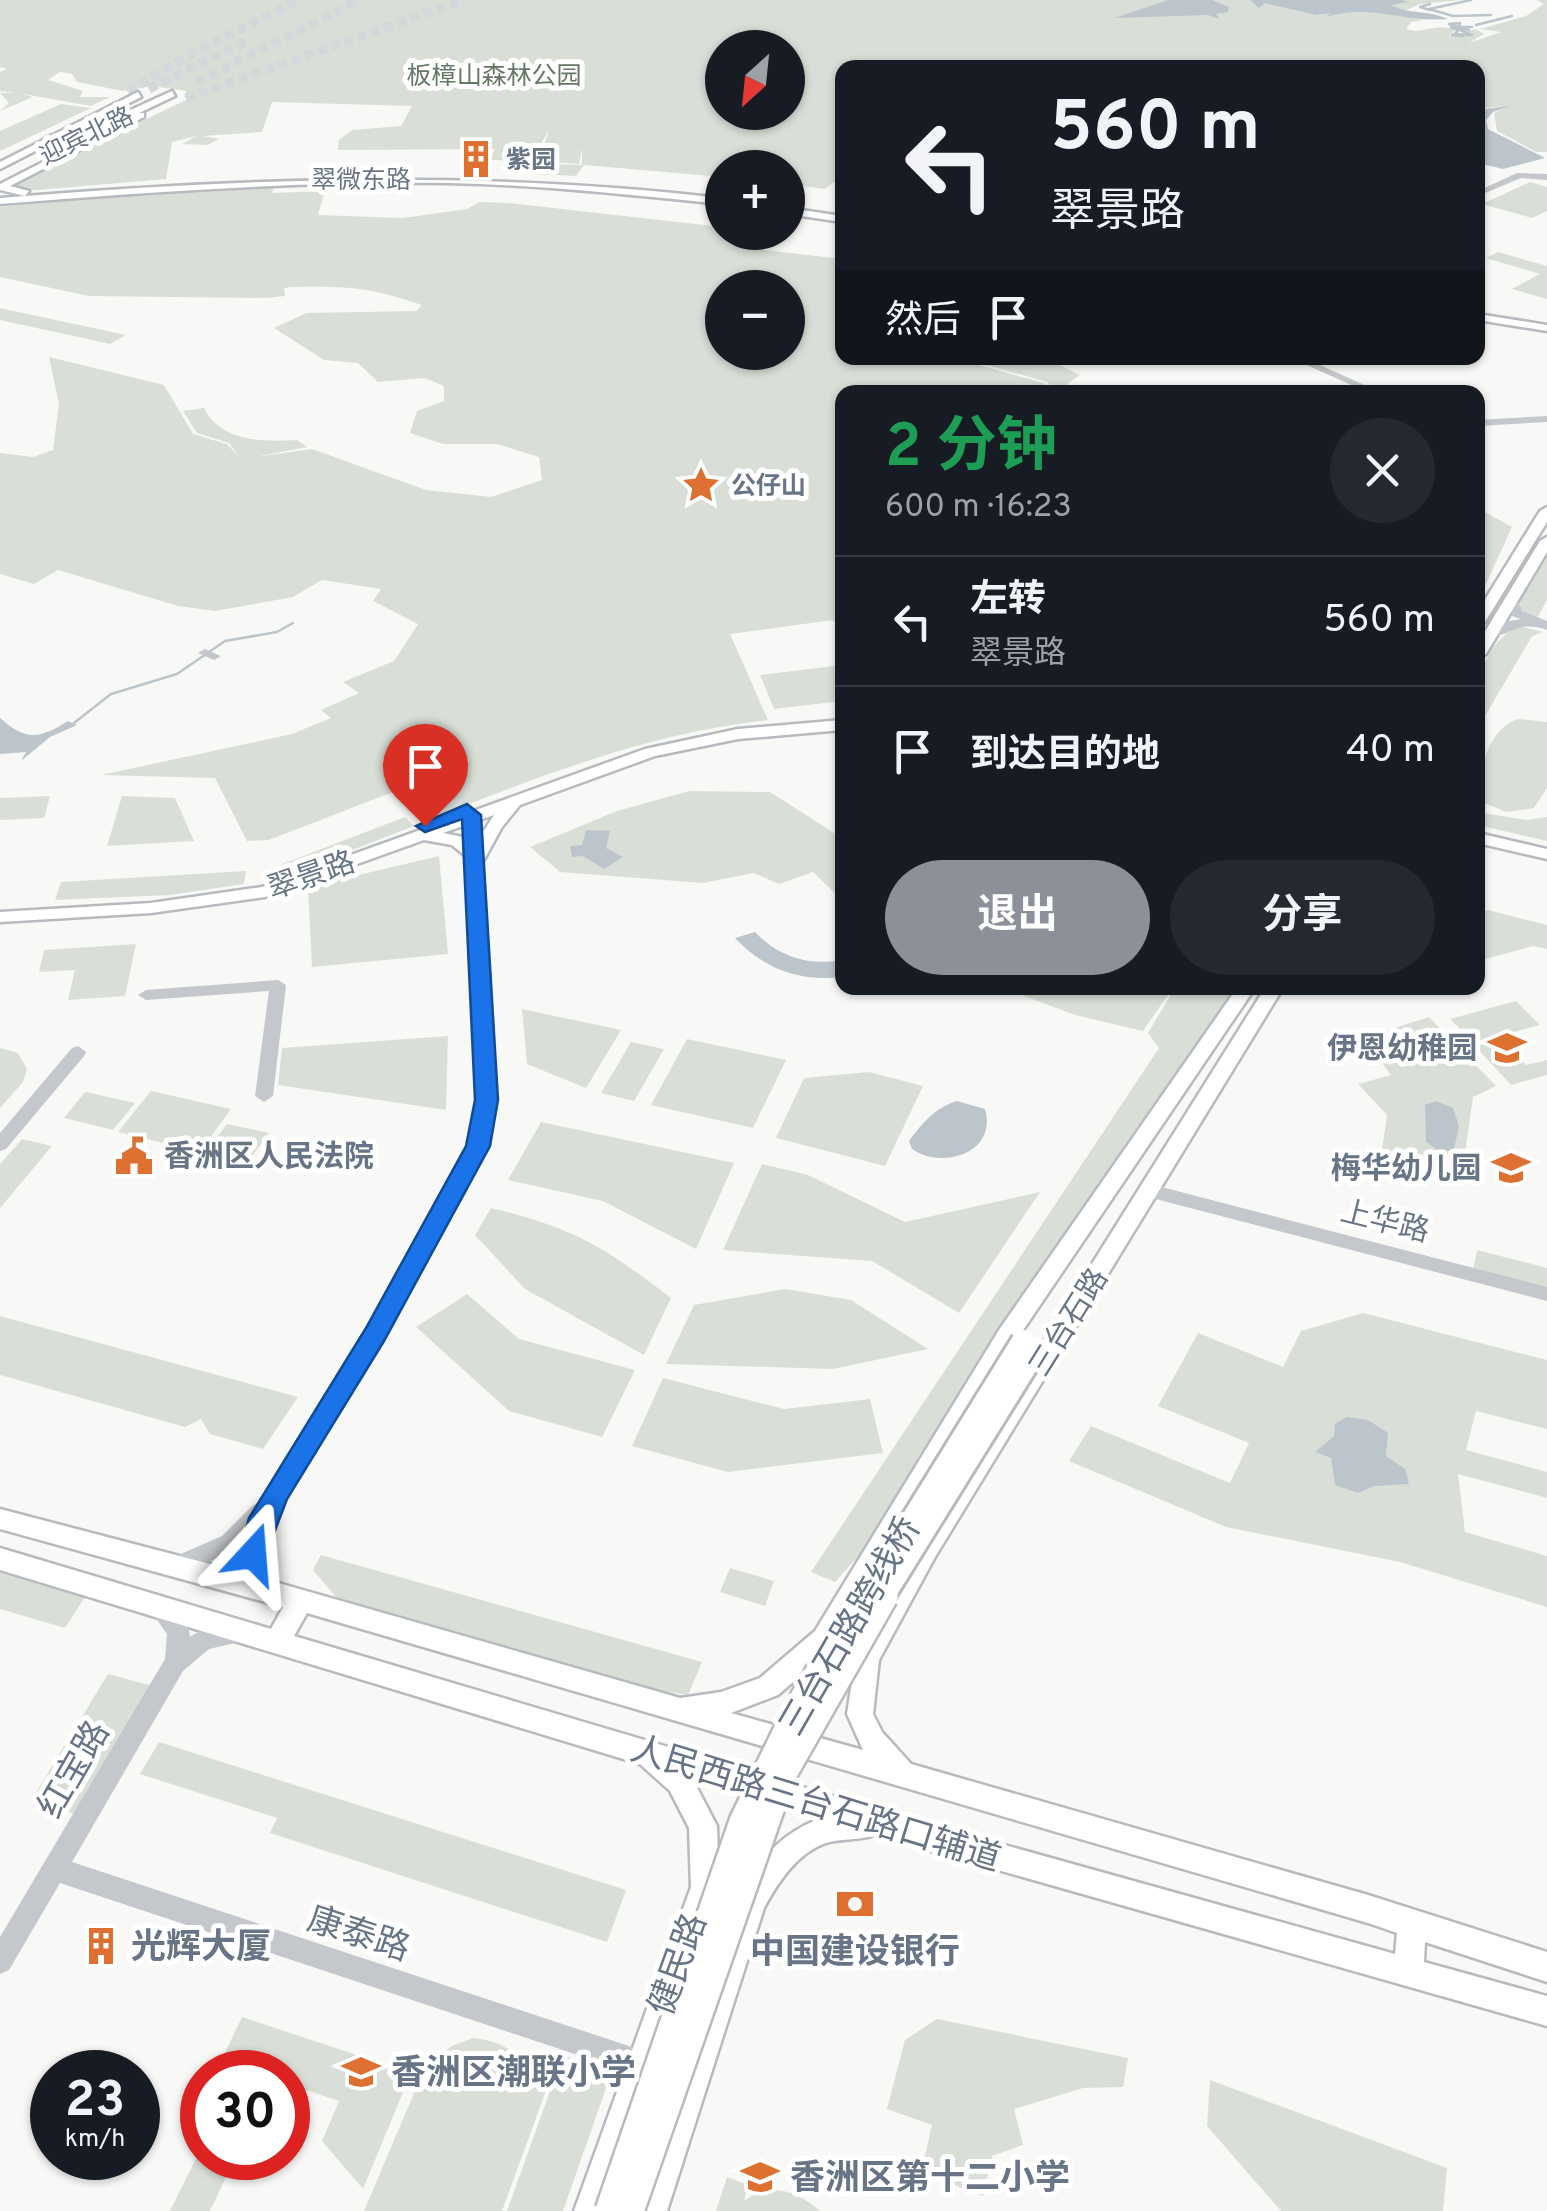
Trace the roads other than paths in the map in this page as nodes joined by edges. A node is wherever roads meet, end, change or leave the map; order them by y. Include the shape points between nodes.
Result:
1 (149, 90) tunnel mouth
2 (128, 92) tunnel mouth
3 (172, 94) tunnel mouth
4 (186, 98) tunnel mouth
5 (141, 115) junction
6 (64, 131) junction
7 (44, 140) tunnel mouth
8 (79, 144) dead end
9 (60, 148) junction
10 (0, 160) edge
11 (307, 177) junction
12 (1547, 177) edge
13 (232, 178) junction
14 (0, 191) edge
15 (1485, 191) edge
16 (705, 198) edge
17 (805, 212) edge
18 (835, 216) edge
19 (1485, 320) edge
20 (1546, 331) edge
21 (1312, 365) edge
22 (1359, 385) edge
23 (1547, 419) edge
24 (1485, 423) edge
25 (1547, 511) edge
26 (1547, 541) edge
27 (1511, 599) junction
28 (1485, 611) edge
29 (1530, 622) junction
30 (1547, 626) edge
31 (1489, 635) junction
32 (1485, 642) edge
33 (835, 722) edge
34 (835, 723) edge
35 (517, 798) junction
36 (469, 813) junction
37 (417, 836) junction
38 (1485, 840) edge
39 (1485, 850) edge
40 (1547, 854) edge
41 (473, 858) junction
42 (1547, 864) edge
43 (0, 909) edge
44 (0, 917) edge
45 (146, 995) dead end
46 (1241, 995) edge
47 (1270, 995) edge
48 (78, 1052) dead end
49 (264, 1096) dead end
50 (0, 1145) edge
51 (1150, 1191) junction
52 (1039, 1290) junction
53 (1547, 1294) edge
54 (1078, 1306) junction
55 (1030, 1344) junction
56 (277, 1491) junction
57 (0, 1519) edge
58 (0, 1559) edge
59 (170, 1568) junction
60 (270, 1592) junction
61 (300, 1601) junction
62 (152, 1603) junction
63 (250, 1634) junction
64 (277, 1642) junction
65 (176, 1663) junction
66 (656, 1704) junction
67 (636, 1749) junction
68 (912, 1778) junction
69 (897, 1828) junction
70 (56, 1870) junction
71 (1412, 1924) junction
72 (0, 1961) edge
73 (1547, 1967) edge
74 (1408, 1974) junction
75 (1547, 2011) edge
76 (641, 2063) junction
77 (590, 2211) edge
78 (610, 2211) edge
79 (629, 2211) edge
80 (651, 2211) edge

1 - 6 main road, 迎宾北路
2 - 6 main road
3 - 9 main road, 迎宾北路
4 - 5 main road
5 - 9 main road
5 - 14 main road
6 - 10 main road, 迎宾北路
7 - 10 main road
8 - 14 main road via 28,168
9 - 14 main road, 迎宾北路
11 - 13 main road, 翠微东路
11 - 14 main road, 翠微东路
11 - 16 main road, 翠微东路 via 514,182
12 - 15 street via 1532,173
13 - 14 main road, 翠微东路
13 - 14 main road
17 - 18 main road
19 - 20 main road
21 - 22 street
23 - 24 street
25 - 28 main road
26 - 27 main road
27 - 29 street
27 - 31 main road
29 - 30 street
29 - 31 street
31 - 32 main road
33 - 36 main road, 翠景路 via 666,740 586,764
34 - 35 main road, 翠景路 via 702,740
35 - 36 main road, 翠景路
35 - 41 main road
36 - 37 main road, 翠景路
36 - 41 street
36 - 43 main road, 翠景路 via 285,879 233,890
37 - 41 main road via 448,838
37 - 44 main road, 翠景路 via 298,882 230,899
38 - 40 main road
39 - 42 main road
41 - 56 street via 486,1100 478,1146 385,1318
45 - 49 street via 278,985
46 - 52 main road, 三台石路
47 - 51 main road, 三台石路
48 - 50 street
51 - 53 street, 上华路
51 - 54 main road, 三台石路
52 - 55 main road
52 - 66 main road, 三台石路 via 824,1638 780,1680 754,1694 708,1706
54 - 55 main road
54 - 68 main road, 三台石路 via 866,1658 859,1697 866,1727 880,1753
55 - 78 main road, 三台石路跨线桥, bridge via 901,1535 766,1770
55 - 79 main road, 三台石路跨线桥, bridge via 781,1776
56 - 59 street via 230,1542
56 - 60 street via 253,1554
57 - 59 main road, 人民西路三台石路口辅道
58 - 62 main road, 人民西路三台石路口辅道
59 - 60 main road, 人民西路三台石路口辅道
60 - 61 main road, 人民西路三台石路口辅道
61 - 64 main road
61 - 66 main road, 人民西路三台石路口辅道
62 - 63 main road, 人民西路三台石路口辅道
62 - 65 street via 180,1631
63 - 64 main road, 人民西路三台石路口辅道
63 - 65 street, 红宝路 via 202,1640
64 - 67 main road, 人民西路三台石路口辅道
65 - 70 street, 红宝路
66 - 68 main road, 人民西路三台石路口辅道
67 - 69 main road, 人民西路三台石路口辅道
67 - 76 main road, 健民路 via 680,1782 707,1846 705,1887
68 - 71 main road, 人民西路三台石路口辅道
69 - 74 main road, 人民西路三台石路口辅道
69 - 80 main road, 健民路 via 844,1824 812,1833 773,1864 751,1902
70 - 72 street, 红宝路
70 - 76 street, 康泰路
71 - 73 main road, 人民西路三台石路口辅道
71 - 74 main road
74 - 75 main road, 人民西路三台石路口辅道
76 - 77 main road, 健民路

